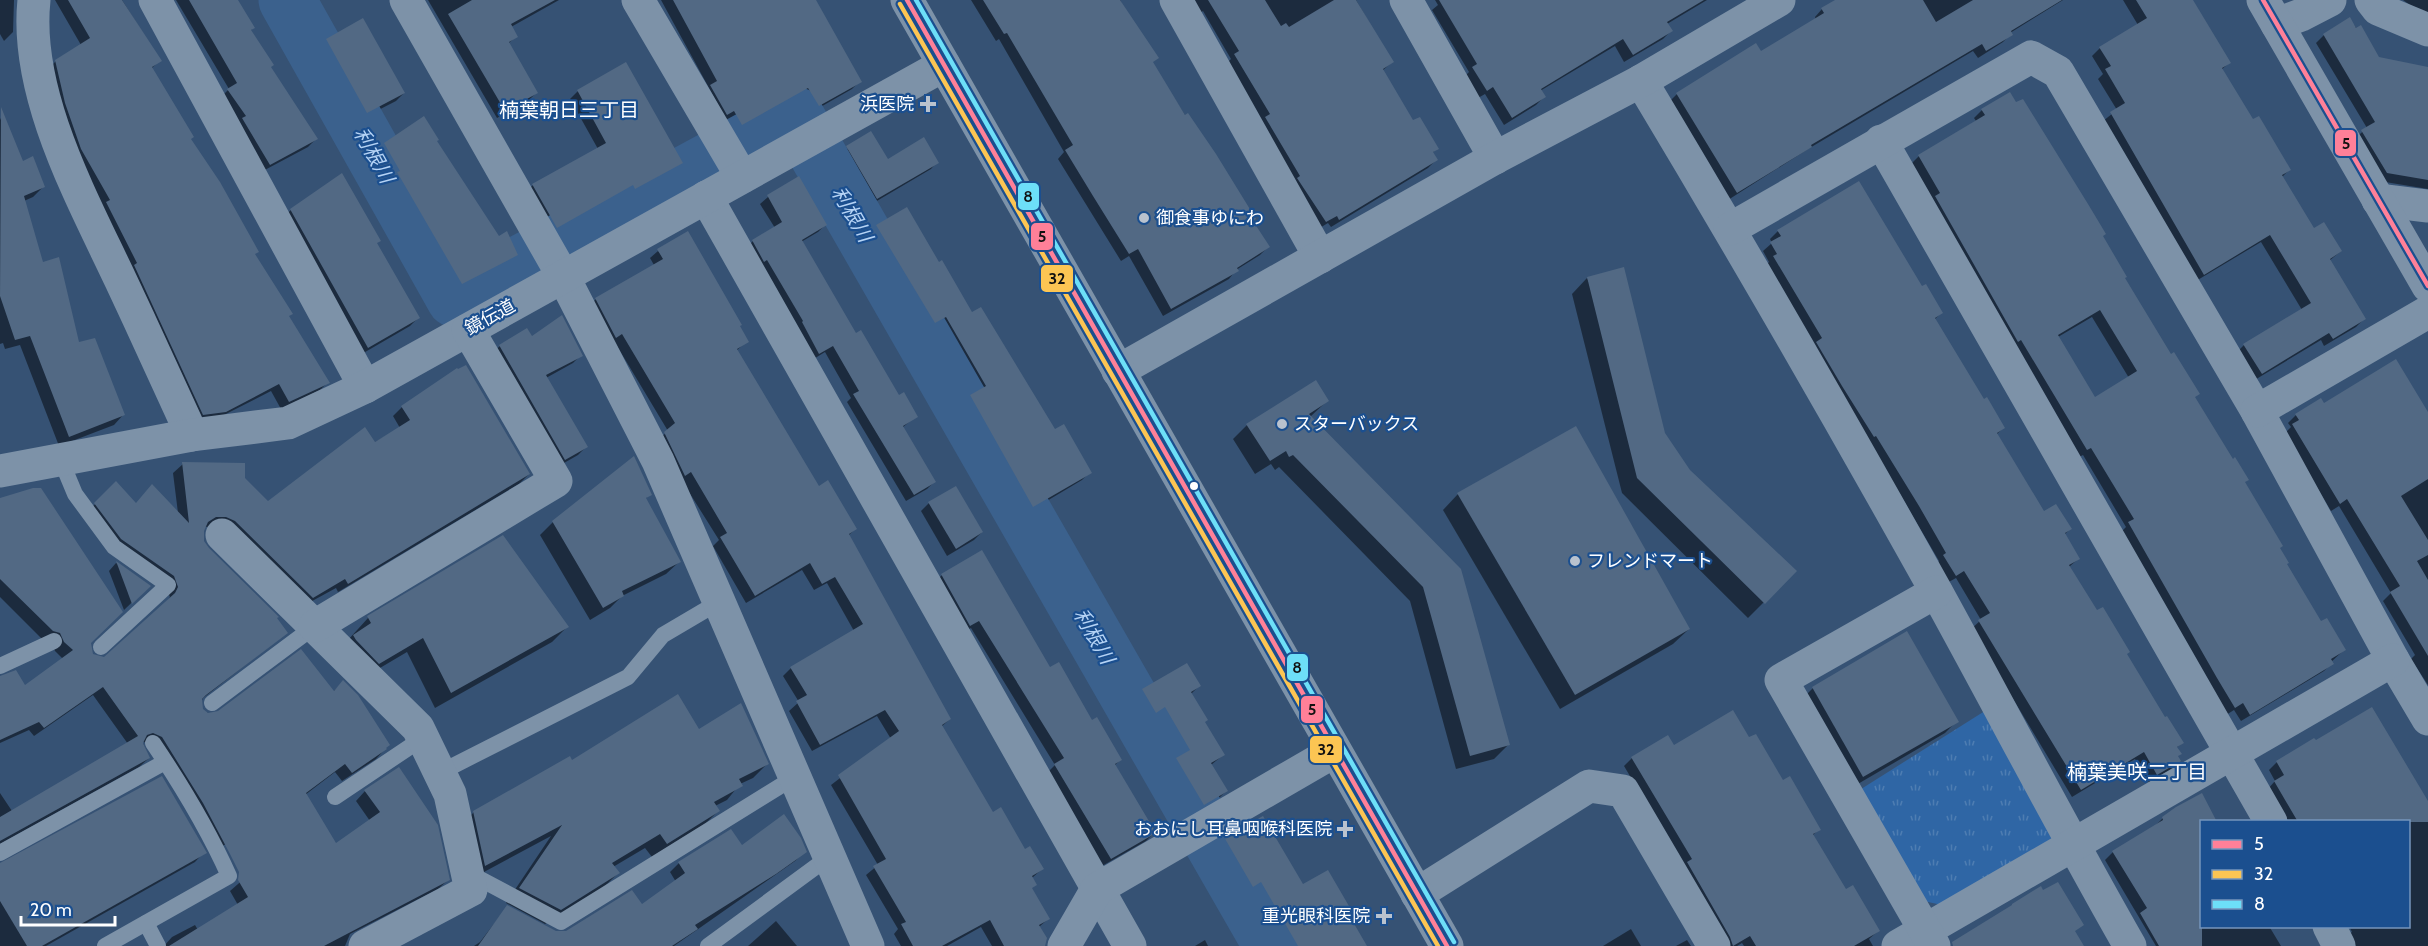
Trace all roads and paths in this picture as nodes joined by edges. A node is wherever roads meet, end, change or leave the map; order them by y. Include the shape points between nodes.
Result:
1 (34, 0) edge
2 (155, 0) edge
3 (406, 0) edge
4 (638, 0) edge
5 (907, 0) edge
6 (1176, 0) edge
7 (1406, 0) edge
8 (1779, 0) edge
9 (2330, 0) edge
10 (2371, 0) edge
11 (2270, 12) edge
12 (2428, 30) edge
13 (944, 64) junction
14 (1641, 81) junction
15 (1881, 141) junction
16 (1494, 158) junction
17 (742, 177) junction
18 (706, 197) junction
19 (2378, 200) junction
20 (2428, 206) edge
21 (1730, 229) junction
22 (1320, 257) junction
23 (563, 276) junction
24 (2428, 286) edge
25 (2428, 312) edge
26 (468, 330) junction
27 (1118, 370) junction
28 (364, 387) junction
29 (2257, 411) junction
30 (192, 435) junction
31 (60, 458) junction
32 (0, 471) edge
33 (222, 535) dead end
34 (1936, 592) junction
35 (719, 602) junction
36 (315, 626) junction
37 (54, 641) dead end
38 (101, 647) dead end
39 (2393, 660) junction
40 (0, 666) edge
41 (212, 703) dead end
42 (2428, 719) edge
43 (423, 738) junction
44 (153, 743) dead end
45 (1335, 751) junction
46 (2233, 753) junction
47 (165, 762) junction
48 (440, 773) junction
49 (795, 777) junction
50 (335, 797) dead end
51 (2270, 820) edge
52 (2073, 845) junction
53 (0, 853) edge
54 (829, 857) junction
55 (467, 872) junction
56 (1097, 889) junction
57 (1417, 894) junction
58 (146, 923) junction
59 (2330, 928) edge
60 (1919, 941) edge
61 (105, 946) edge
62 (158, 946) edge
63 (365, 946) edge
64 (708, 946) edge
65 (867, 946) edge
66 (1064, 946) edge
67 (1130, 946) edge
68 (1447, 946) edge
69 (1714, 946) edge
70 (2130, 946) edge
71 (2339, 946) edge

1 - 30 street via 38,73 67,167
2 - 28 street
3 - 23 street
4 - 17 street
5 - 13 street
6 - 22 street
7 - 16 street
8 - 14 street
9 - 11 street via 2301,15
10 - 12 street via 2378,9
11 - 19 street
13 - 17 street, 鏡伝道
13 - 27 street
14 - 16 street
14 - 21 street
15 - 21 street
15 - 29 street via 2031,57 2058,72
15 - 46 street
16 - 22 street
17 - 18 street, 鏡伝道
18 - 23 street, 鏡伝道
18 - 56 street
19 - 20 street
19 - 24 street
21 - 34 street
22 - 27 street
23 - 26 street, 鏡伝道
23 - 35 street via 658,461
25 - 29 street
26 - 28 street, 鏡伝道
26 - 36 street via 556,481
27 - 45 street
28 - 30 street, 鏡伝道 via 288,423
29 - 39 street
30 - 31 street, 鏡伝道
31 - 32 street, 鏡伝道
31 - 38 lane via 75,494 114,547 168,585
33 - 36 street
34 - 52 street
34 - 60 street via 1781,680
35 - 48 lane via 663,635 628,677
35 - 49 street
36 - 41 lane
36 - 43 street via 418,728
37 - 40 lane
39 - 42 street
39 - 46 street
43 - 48 street
43 - 50 lane
44 - 47 lane
45 - 56 street
45 - 57 street
46 - 51 street
46 - 52 street
47 - 53 lane
47 - 58 lane via 214,840 229,876
48 - 55 street via 450,794
49 - 54 street
49 - 55 lane via 561,922
52 - 60 street
52 - 70 street
54 - 64 lane
54 - 65 street
55 - 63 street via 471,890
56 - 66 street
56 - 67 street
57 - 68 street
57 - 69 street via 1588,786 1623,791
58 - 61 lane
58 - 62 lane
59 - 71 street

